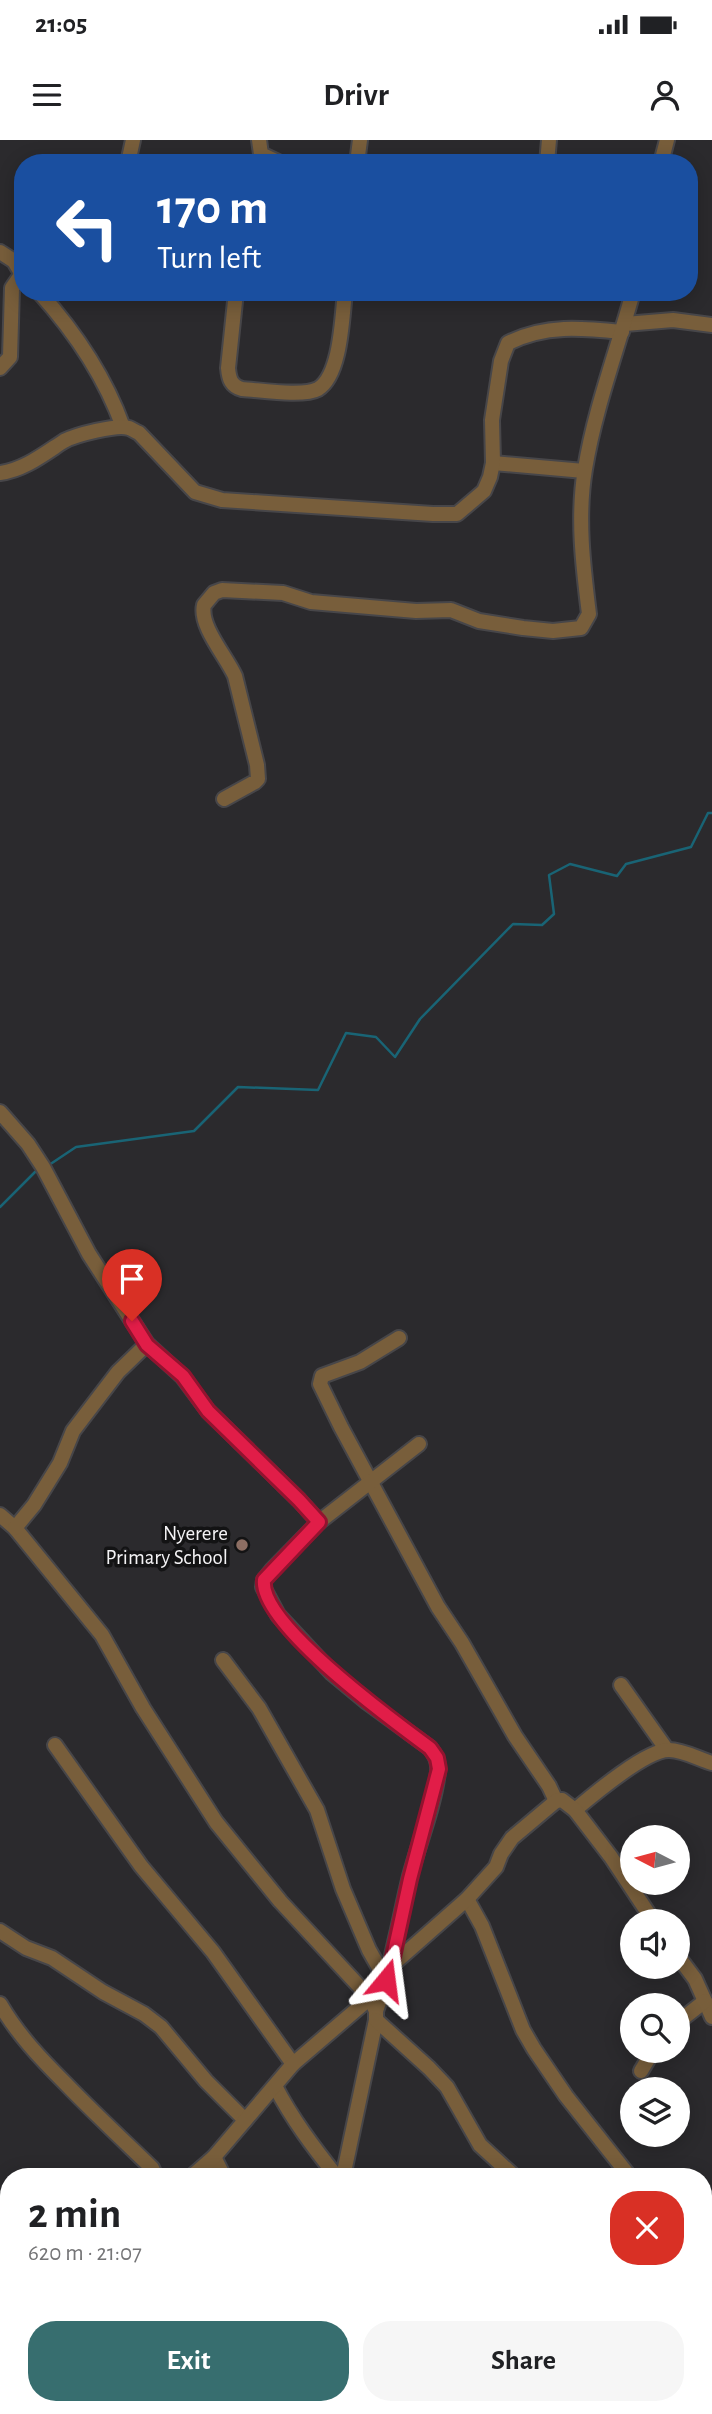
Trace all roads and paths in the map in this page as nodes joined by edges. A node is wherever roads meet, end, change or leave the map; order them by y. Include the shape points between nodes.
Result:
1 (14, 285) edge
2 (47, 301) edge
3 (235, 301) edge
4 (344, 301) edge
5 (630, 301) edge
6 (712, 325) edge
7 (623, 328) junction
8 (0, 368) edge
9 (123, 427) junction
10 (493, 463) junction
11 (584, 471) junction
12 (0, 473) edge
13 (224, 799) dead end
14 (0, 1112) edge
15 (398, 1338) dead end
16 (147, 1345) junction
17 (419, 1444) dead end
18 (371, 1482) junction
19 (0, 1515) edge
20 (319, 1522) junction
21 (15, 1528) junction
22 (223, 1660) dead end
23 (621, 1685) dead end
24 (55, 1745) dead end
25 (667, 1750) junction
26 (712, 1763) edge
27 (556, 1801) junction
28 (575, 1810) junction
29 (467, 1899) junction
30 (645, 1909) edge
31 (0, 1931) edge
32 (690, 1972) edge
33 (388, 1973) junction
34 (705, 2001) junction
35 (0, 2004) edge
36 (374, 2010) junction
37 (690, 2013) edge
38 (712, 2017) edge
39 (646, 2063) edge
40 (293, 2064) junction
41 (641, 2071) dead end
42 (275, 2085) junction
43 (245, 2120) junction
44 (214, 2157) junction
45 (152, 2168) edge
46 (201, 2168) edge
47 (220, 2168) edge
48 (332, 2168) edge
49 (342, 2168) edge
50 (505, 2168) edge
51 (623, 2168) edge

1 - 8 street via 10,357
2 - 9 street via 90,359
3 - 4 street via 230,381 236,388 307,392 318,389 334,368
5 - 7 street
6 - 7 street via 673,320
7 - 10 street via 550,330 508,343 500,360 492,420
7 - 11 street
9 - 10 street via 139,433 195,492 222,500 457,514 484,491
9 - 12 street via 69,439 11,472
10 - 11 street
11 - 13 street via 581,545 589,614 581,628 523,628 479,621 451,610 311,602 283,593 214,593 204,605 204,621 234,676 258,779
14 - 16 street via 43,1167 89,1254
15 - 18 street via 320,1380
16 - 20 street via 183,1376 208,1411
16 - 21 street via 118,1373 73,1431 60,1463
17 - 18 street
18 - 20 street
18 - 27 street via 438,1607
19 - 21 street
20 - 33 street via 272,1570 263,1587 278,1615 332,1673 430,1748 439,1769
21 - 36 street via 102,1635 216,1822
22 - 33 street via 259,1708 317,1810 369,1950
23 - 25 street
24 - 40 street
25 - 26 street
25 - 28 street via 617,1776
27 - 28 street
27 - 29 street via 512,1838 496,1867
28 - 30 street
29 - 33 street
29 - 51 street via 534,2049
31 - 43 street via 144,2014
32 - 34 street
33 - 36 street
34 - 37 street
34 - 38 street
35 - 45 street via 34,2052
36 - 40 street
36 - 49 street
36 - 50 street via 447,2087 480,2145
39 - 41 street
40 - 42 street
42 - 43 street
42 - 48 street via 305,2137
43 - 44 street
44 - 46 street
44 - 47 street

